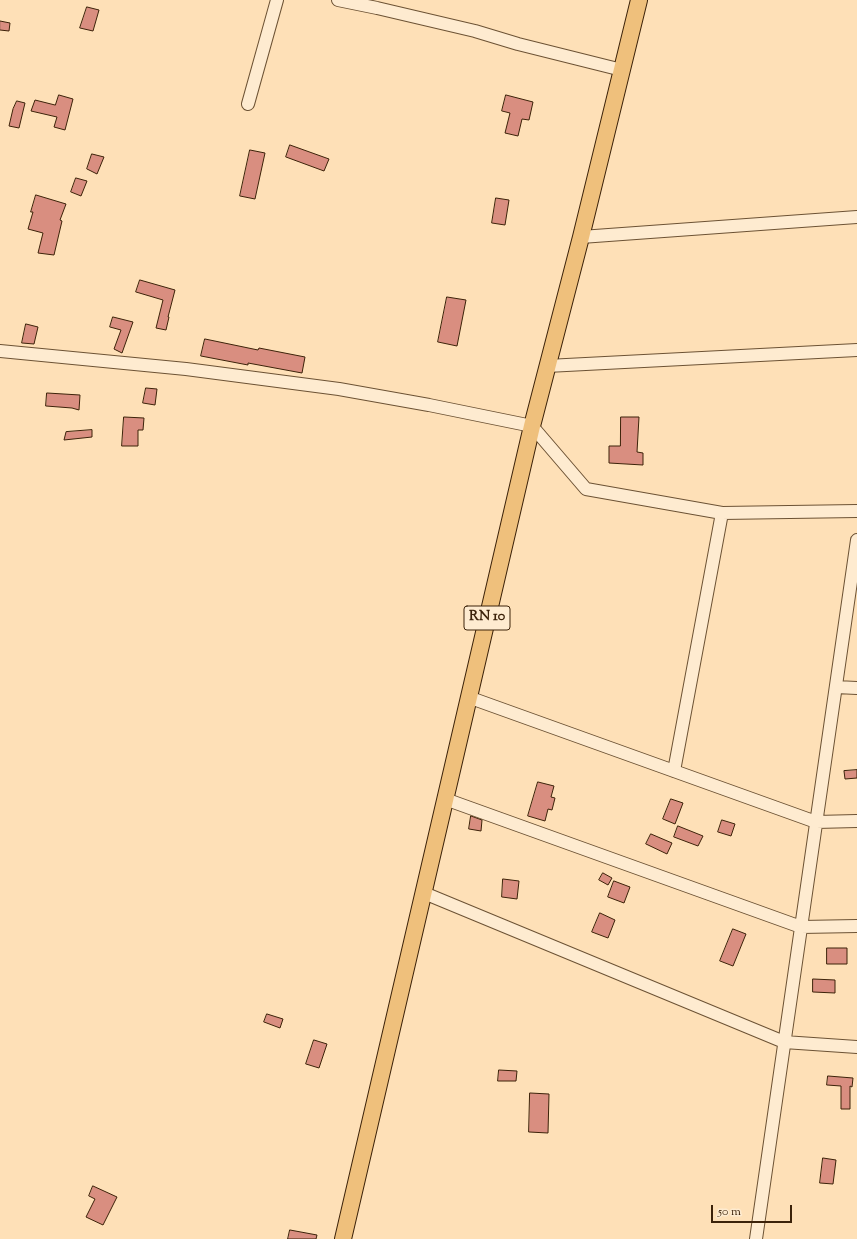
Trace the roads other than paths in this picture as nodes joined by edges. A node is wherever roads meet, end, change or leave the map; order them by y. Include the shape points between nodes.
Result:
1 (277, 0) edge
2 (338, 0) edge
3 (639, 0) edge
4 (378, 4) edge
5 (622, 70) junction
6 (248, 104) dead end
7 (857, 217) edge
8 (581, 237) junction
9 (857, 350) edge
10 (0, 351) edge
11 (547, 366) junction
12 (532, 426) junction
13 (857, 511) edge
14 (722, 513) junction
15 (857, 540) edge
16 (836, 687) junction
17 (857, 688) edge
18 (468, 697) junction
19 (674, 771) junction
20 (445, 799) junction
21 (857, 821) edge
22 (816, 822) junction
23 (424, 893) junction
24 (857, 926) edge
25 (801, 927) junction
26 (784, 1042) junction
27 (857, 1047) edge
28 (343, 1239) edge
29 (756, 1239) edge

1 - 6 street
2 - 4 street
3 - 5 main road, RN 10
4 - 5 street via 518,44
5 - 8 main road, RN 10
7 - 8 street
8 - 11 main road, RN 10
9 - 11 street
10 - 12 street via 338,389
11 - 12 main road, RN 10
12 - 14 street via 586,489
12 - 18 main road, RN 10
13 - 14 street
14 - 19 street
15 - 16 street
16 - 17 street
16 - 22 street
18 - 19 street
18 - 20 main road, RN 10
19 - 22 street
20 - 23 main road, RN 10
20 - 25 street
21 - 22 street
22 - 25 street
23 - 26 street
23 - 28 main road, RN 10
24 - 25 street
25 - 26 street
26 - 27 street
26 - 29 street

